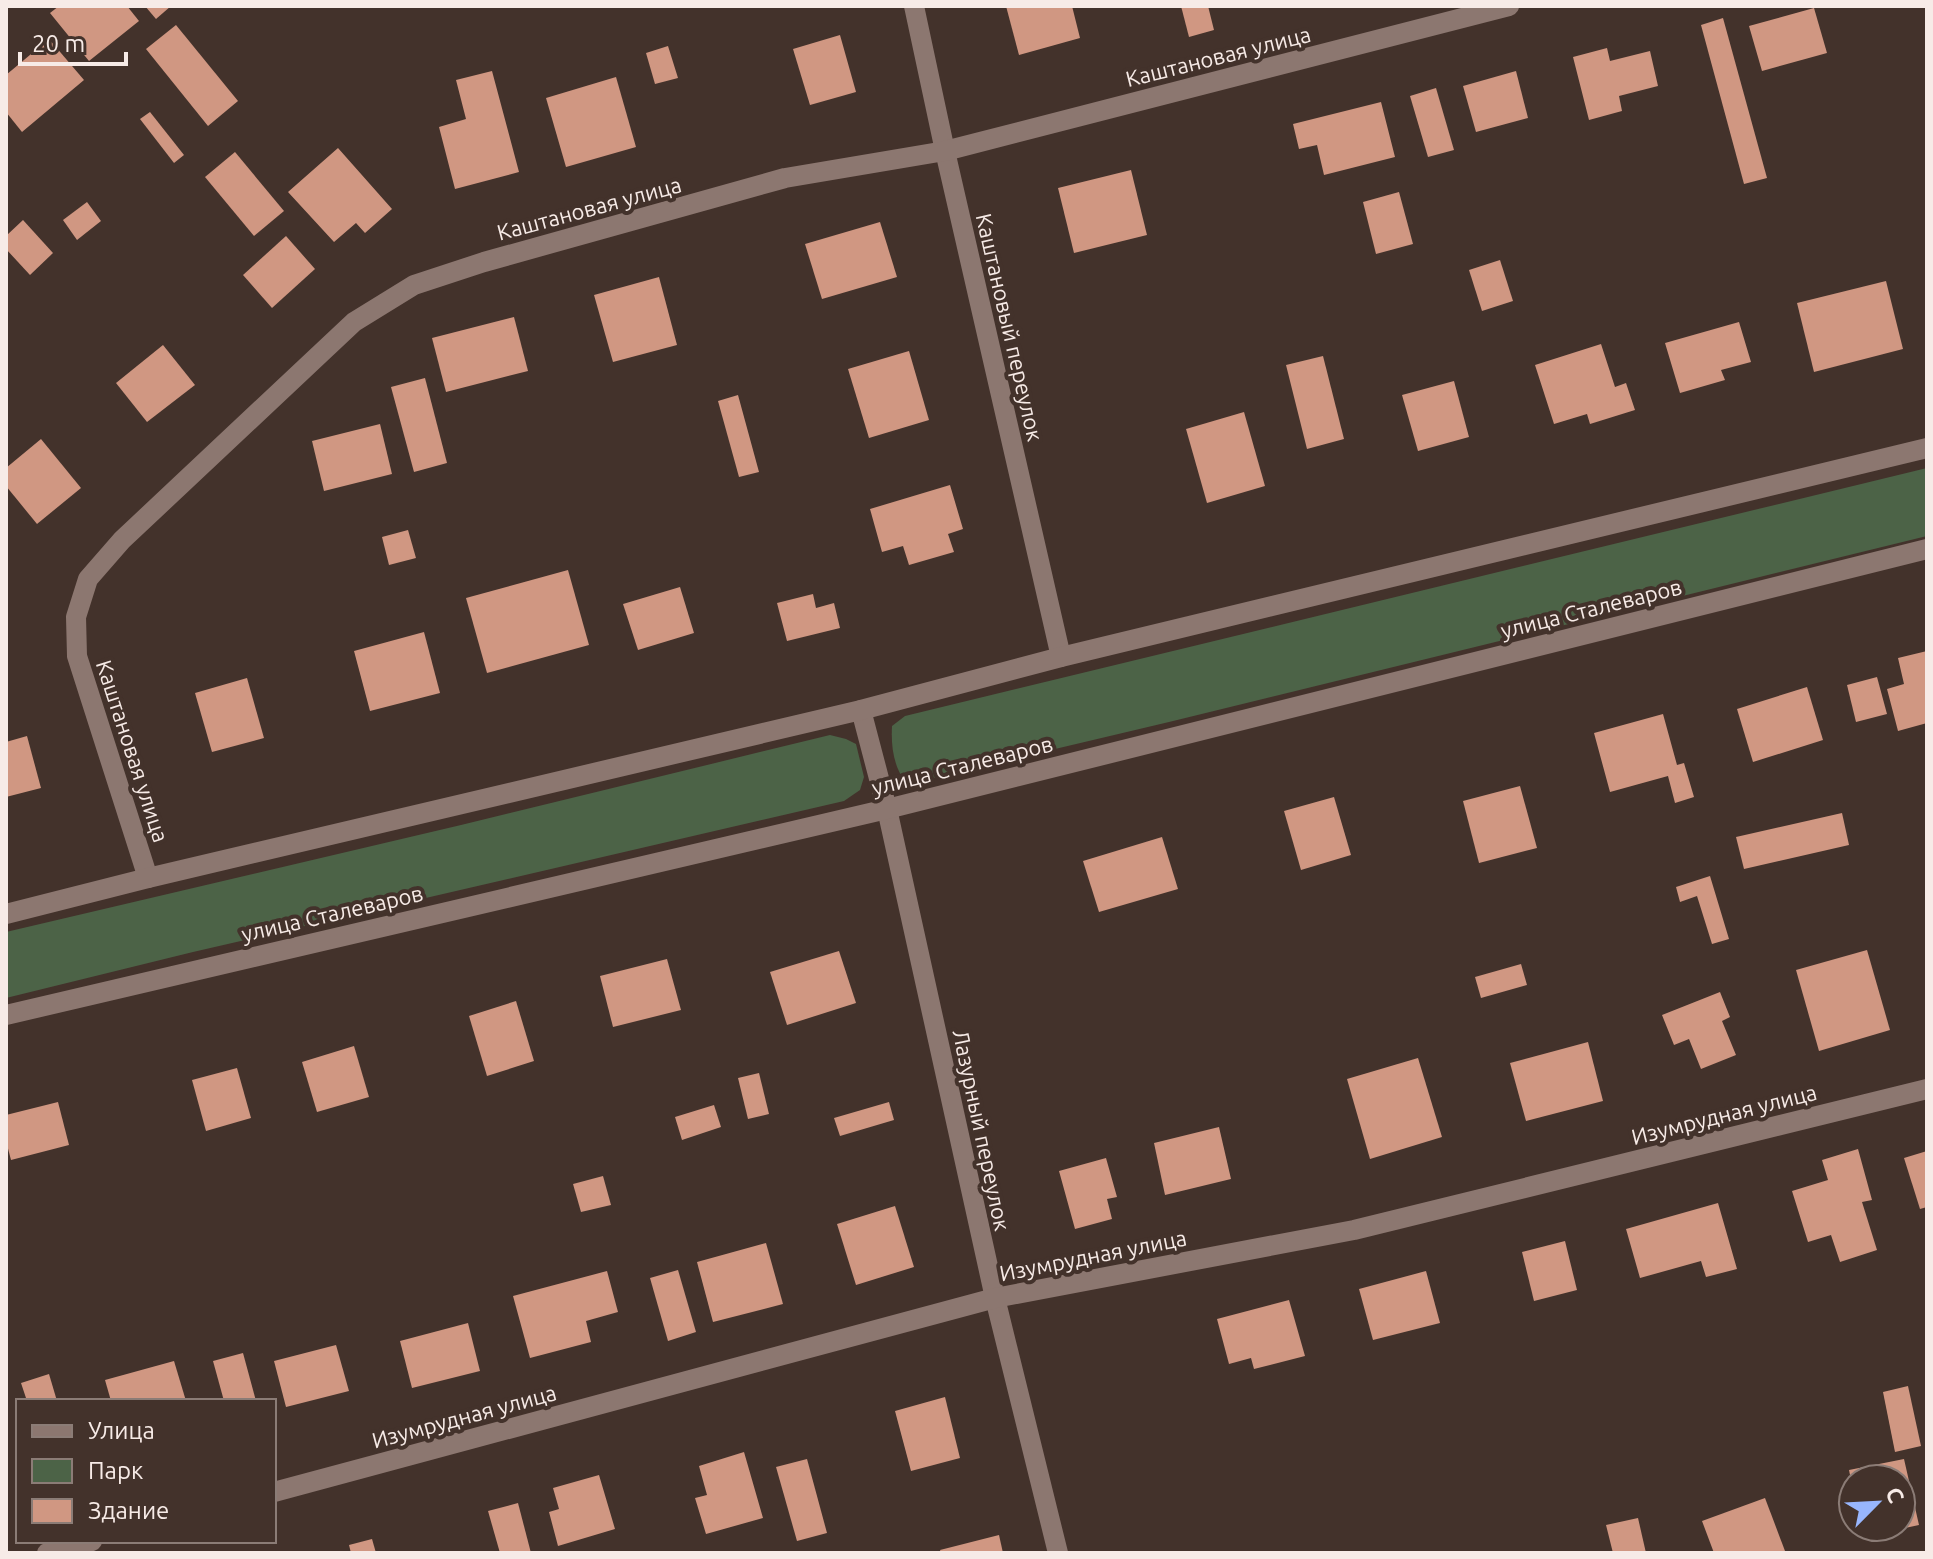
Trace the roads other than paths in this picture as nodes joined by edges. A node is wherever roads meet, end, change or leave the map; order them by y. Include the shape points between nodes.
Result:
1 (914, 6) edge
2 (1509, 6) edge
3 (945, 151) junction
4 (1927, 448) edge
5 (1927, 549) edge
6 (1061, 657) junction
7 (861, 710) junction
8 (887, 809) junction
9 (148, 878) junction
10 (6, 914) edge
11 (6, 1015) edge
12 (1927, 1089) edge
13 (995, 1298) junction
14 (276, 1491) edge
15 (84, 1543) edge
16 (47, 1553) edge
17 (1058, 1553) edge

1 - 3 street, Каштановый переулок
2 - 3 street, Каштановая улица
3 - 6 street, Каштановый переулок
3 - 9 street, Каштановая улица via 785,178 484,262 414,285 354,322 122,540 88,579 76,617 77,656
4 - 6 street
5 - 8 street, улица Сталеваров
6 - 7 street
7 - 8 street, Лазурный переулок
7 - 9 street
8 - 11 street, улица Сталеваров
8 - 13 street, Лазурный переулок
9 - 10 street
12 - 13 street, Изумрудная улица via 1354,1230
13 - 14 street, Изумрудная улица
13 - 17 street, Лазурный переулок
15 - 16 street

